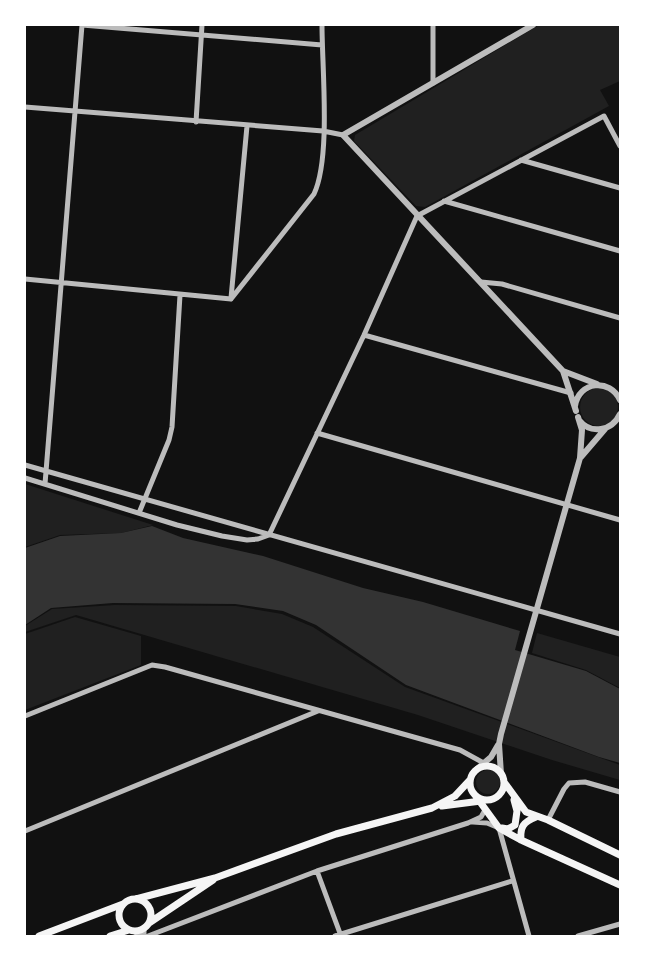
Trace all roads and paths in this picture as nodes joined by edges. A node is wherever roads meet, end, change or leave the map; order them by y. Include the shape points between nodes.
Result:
1 (82, 25) edge
2 (202, 25) edge
3 (322, 25) edge
4 (433, 25) edge
5 (532, 25) edge
6 (201, 35) junction
7 (322, 44) junction
8 (433, 83) junction
9 (25, 107) edge
10 (74, 111) junction
11 (196, 122) junction
12 (247, 126) junction
13 (323, 131) junction
14 (342, 135) junction
15 (620, 146) edge
16 (521, 160) junction
17 (620, 188) edge
18 (444, 201) junction
19 (416, 216) junction
20 (620, 251) edge
21 (25, 279) edge
22 (482, 282) junction
23 (61, 283) junction
24 (180, 295) junction
25 (231, 299) junction
26 (620, 318) edge
27 (364, 335) junction
28 (563, 371) junction
29 (597, 384) junction
30 (611, 388) junction
31 (620, 390) edge
32 (571, 393) junction
33 (620, 400) edge
34 (577, 414) junction
35 (620, 414) edge
36 (620, 421) edge
37 (613, 425) junction
38 (606, 429) junction
39 (317, 433) junction
40 (580, 458) junction
41 (25, 465) edge
42 (47, 471) junction
43 (25, 478) edge
44 (45, 484) junction
45 (146, 499) junction
46 (568, 505) junction
47 (139, 513) junction
48 (620, 520) edge
49 (269, 534) junction
50 (537, 611) junction
51 (620, 634) edge
52 (318, 711) junction
53 (25, 716) edge
54 (499, 744) junction
55 (484, 763) junction
56 (491, 767) junction
57 (477, 769) junction
58 (501, 774) junction
59 (470, 780) junction
60 (504, 782) junction
61 (620, 792) edge
62 (514, 798) junction
63 (482, 801) junction
64 (432, 808) junction
65 (485, 810) junction
66 (536, 817) junction
67 (548, 820) junction
68 (468, 823) junction
69 (499, 828) junction
70 (25, 831) edge
71 (521, 840) junction
72 (620, 855) edge
73 (317, 870) junction
74 (215, 878) junction
75 (512, 881) junction
76 (620, 885) edge
77 (136, 899) junction
78 (123, 904) junction
79 (620, 924) edge
80 (131, 930) junction
81 (145, 931) edge
82 (339, 935) edge
83 (39, 936) edge
84 (110, 936) edge
85 (148, 936) edge
86 (529, 936) edge
87 (578, 936) edge

1 - 6 street
1 - 10 street
2 - 6 street
3 - 7 street
4 - 8 street
5 - 8 street
6 - 7 street
6 - 11 street
7 - 13 street
8 - 14 street
9 - 10 street
10 - 11 street
10 - 23 street
11 - 12 street
12 - 13 street
12 - 25 street
13 - 14 street
13 - 25 street via 320,177 314,194
14 - 19 street
15 - 16 street via 604,116
16 - 17 street
16 - 18 street
18 - 19 street
18 - 20 street
19 - 22 street
19 - 27 street
21 - 23 street
22 - 26 street via 502,284
22 - 28 street
23 - 24 street
23 - 42 street
24 - 25 street
24 - 45 street via 172,427
27 - 32 street
27 - 39 street
28 - 29 street
28 - 32 street
29 - 30 street
29 - 34 street via 582,390 578,396
30 - 31 street
30 - 33 street
32 - 34 street
34 - 38 street via 582,423 593,429
34 - 40 street via 582,430
35 - 37 street
36 - 37 street
37 - 38 street
38 - 40 street
39 - 46 street
39 - 49 street
40 - 46 street
41 - 42 street
42 - 44 street
42 - 45 street
43 - 44 street
44 - 47 street
45 - 47 street
45 - 49 street
46 - 48 street
46 - 50 street
47 - 49 street via 222,536 247,540
49 - 50 street
50 - 51 street
50 - 54 street
52 - 53 street via 152,665
52 - 55 street via 460,750
52 - 70 street
54 - 55 street
54 - 58 street
55 - 56 street
55 - 57 street
56 - 57 main road
56 - 58 main road
57 - 59 main road
58 - 60 main road
59 - 63 main road via 471,788
59 - 64 main road via 455,796
60 - 62 main road
60 - 63 main road via 499,795
61 - 67 street via 585,782 569,783
62 - 66 main road via 526,812
62 - 69 main road via 517,811 515,825 508,829
63 - 64 main road
63 - 65 main road
64 - 74 main road via 336,834
65 - 68 street via 481,817
65 - 69 main road
66 - 67 main road
66 - 71 main road via 523,824
67 - 72 main road
68 - 69 street via 487,822
68 - 73 street
69 - 71 main road
69 - 75 street
71 - 76 main road
73 - 82 street
73 - 85 street
74 - 77 main road
74 - 81 main road
75 - 82 street
75 - 86 street
77 - 78 main road
77 - 81 main road via 149,908 151,918
78 - 80 main road via 119,918
78 - 83 main road
79 - 87 street
80 - 81 main road
80 - 84 main road

